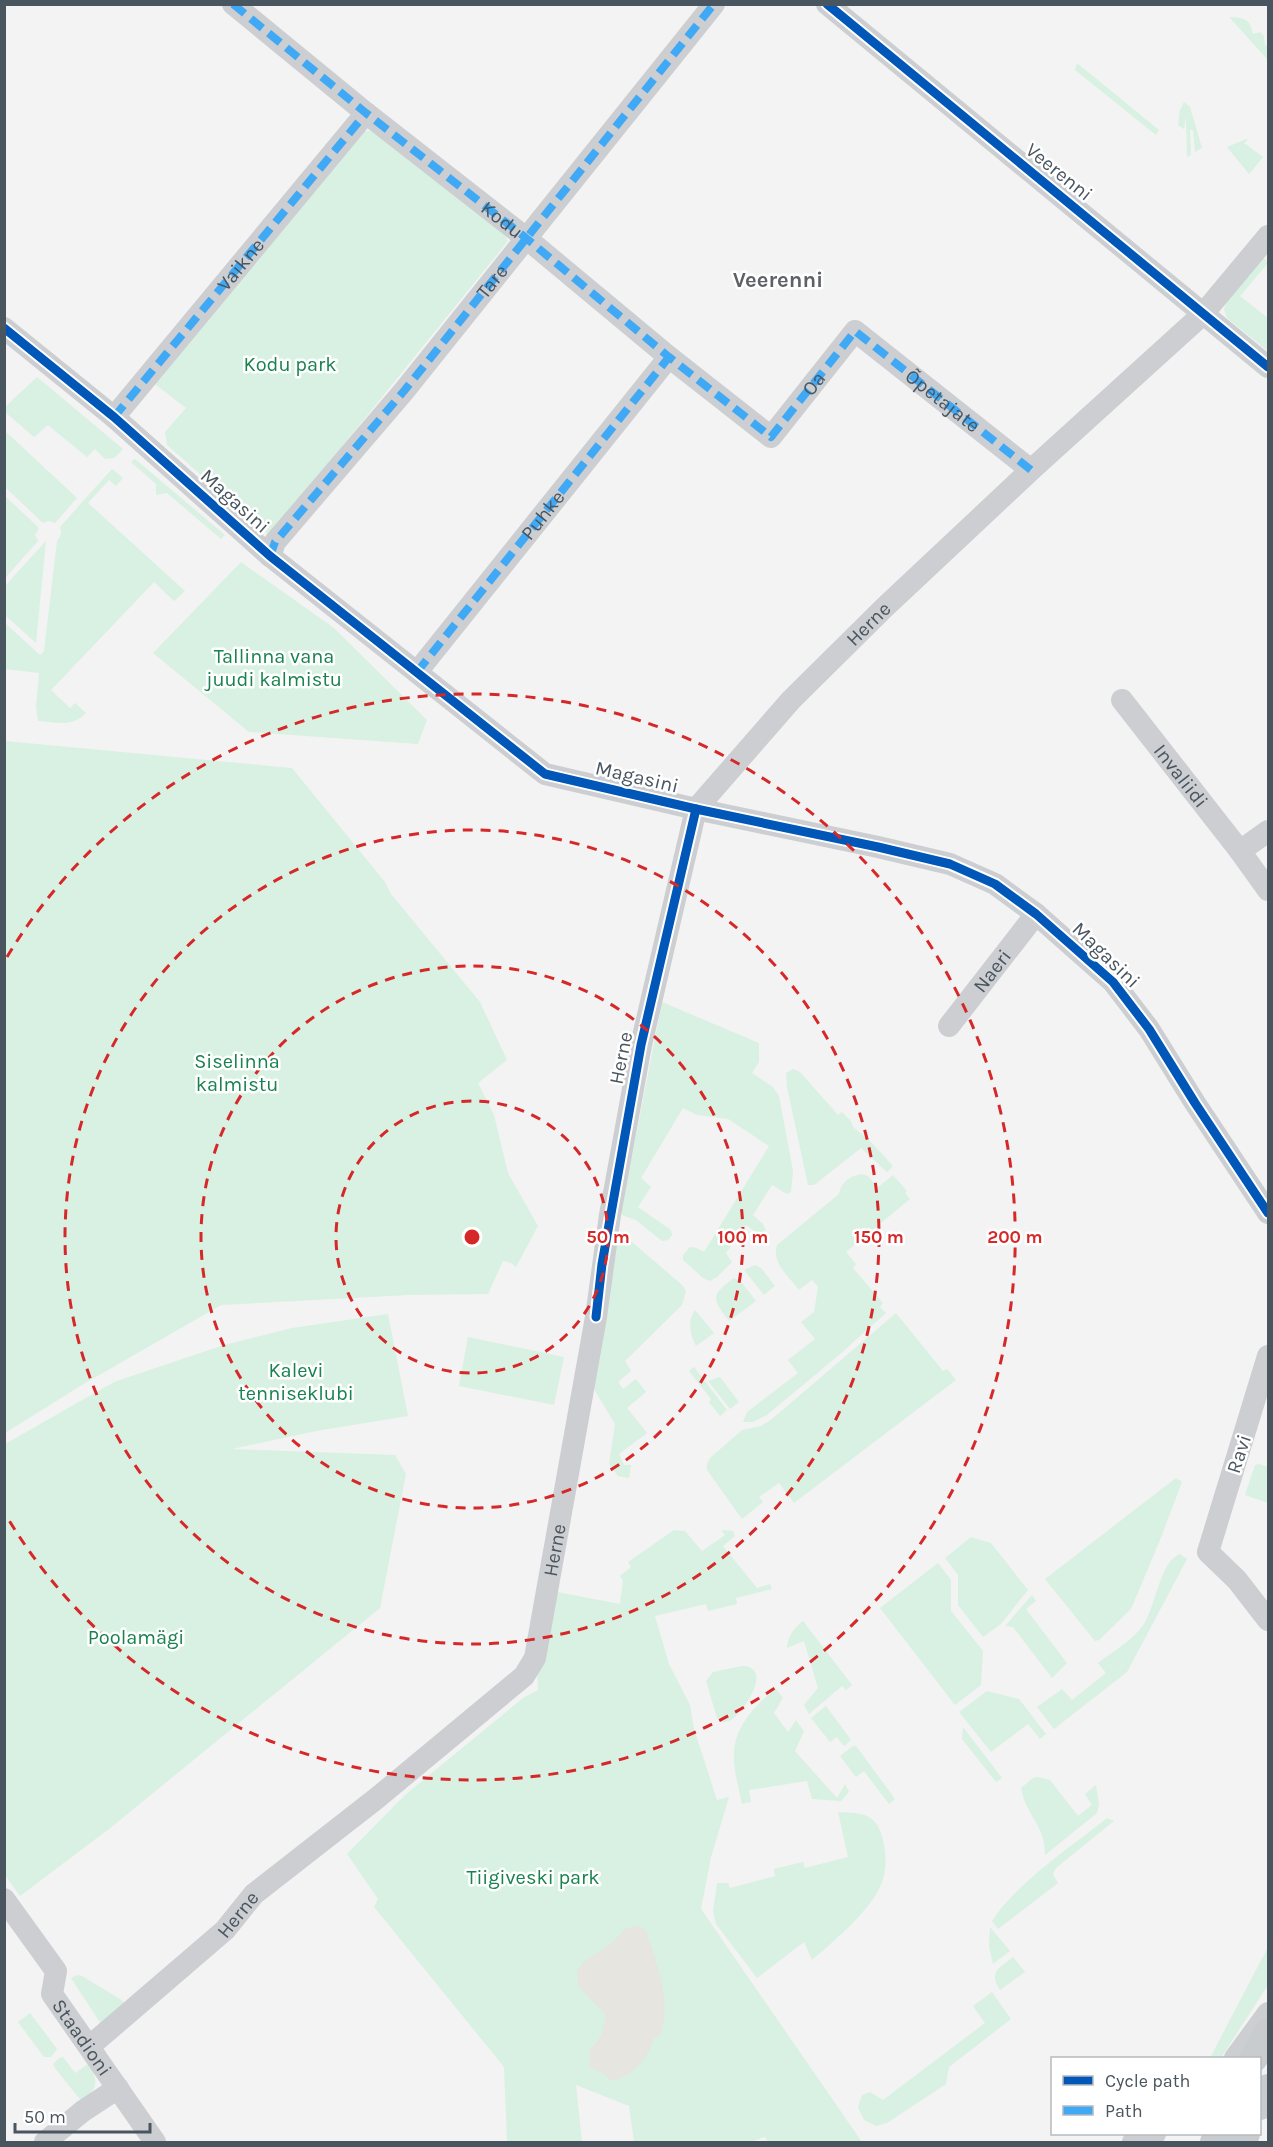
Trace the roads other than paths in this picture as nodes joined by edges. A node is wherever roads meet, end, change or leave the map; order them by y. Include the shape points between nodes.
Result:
1 (233, 4) edge
2 (714, 4) edge
3 (827, 4) edge
4 (366, 113) junction
5 (1269, 236) edge
6 (526, 238) junction
7 (1203, 314) junction
8 (4, 328) edge
9 (855, 331) joint
10 (669, 357) junction
11 (1269, 367) edge
12 (114, 417) junction
13 (771, 437) joint
14 (1031, 470) junction
15 (270, 556) junction
16 (417, 672) junction
17 (1122, 700) dead end
18 (696, 809) junction
19 (1269, 831) edge
20 (1240, 850) junction
21 (1269, 890) edge
22 (1036, 914) junction
23 (949, 1026) dead end
24 (1266, 1206) edge
25 (1269, 1356) edge
26 (1269, 1620) edge
27 (4, 1899) edge
28 (1269, 2013) edge
29 (1269, 2032) edge
30 (90, 2046) junction
31 (1236, 2057) edge
32 (1255, 2057) edge
33 (118, 2088) junction
34 (1269, 2088) edge
35 (1261, 2104) edge
36 (1150, 2135) edge
37 (45, 2142) edge
38 (155, 2142) edge
39 (1133, 2142) edge

1 - 4 street, Kodu
2 - 6 street, Tare
3 - 7 street, Veerenni
4 - 6 street, Kodu
4 - 12 street, Vaikne
5 - 7 street, Herne
6 - 10 street, Kodu
6 - 15 street, Tare via 276,542
7 - 11 street, Veerenni
7 - 14 street, Herne
8 - 12 street, Magasini
9 - 13 street, Oa
9 - 14 street, Õpetajate
10 - 13 street, Kodu
10 - 16 street, Puhke
12 - 15 street, Magasini
14 - 18 street, Herne via 791,700
15 - 16 street, Magasini
16 - 18 street, Magasini via 545,774
17 - 20 street, Invaliidi
18 - 22 street, Magasini via 950,864 995,884
18 - 30 street, Herne via 641,1045 535,1658 524,1677 254,1894 225,1930
19 - 20 street
20 - 21 street, Invaliidi
22 - 23 street, Naeri
22 - 24 street, Magasini via 1113,982 1149,1029
25 - 26 street, Ravi via 1208,1552
27 - 30 street, Staadioni via 56,1971 52,1994
28 - 31 street
29 - 32 main road
30 - 33 street, Staadioni
33 - 37 street
33 - 38 street, Staadioni
34 - 35 main road
36 - 39 street

